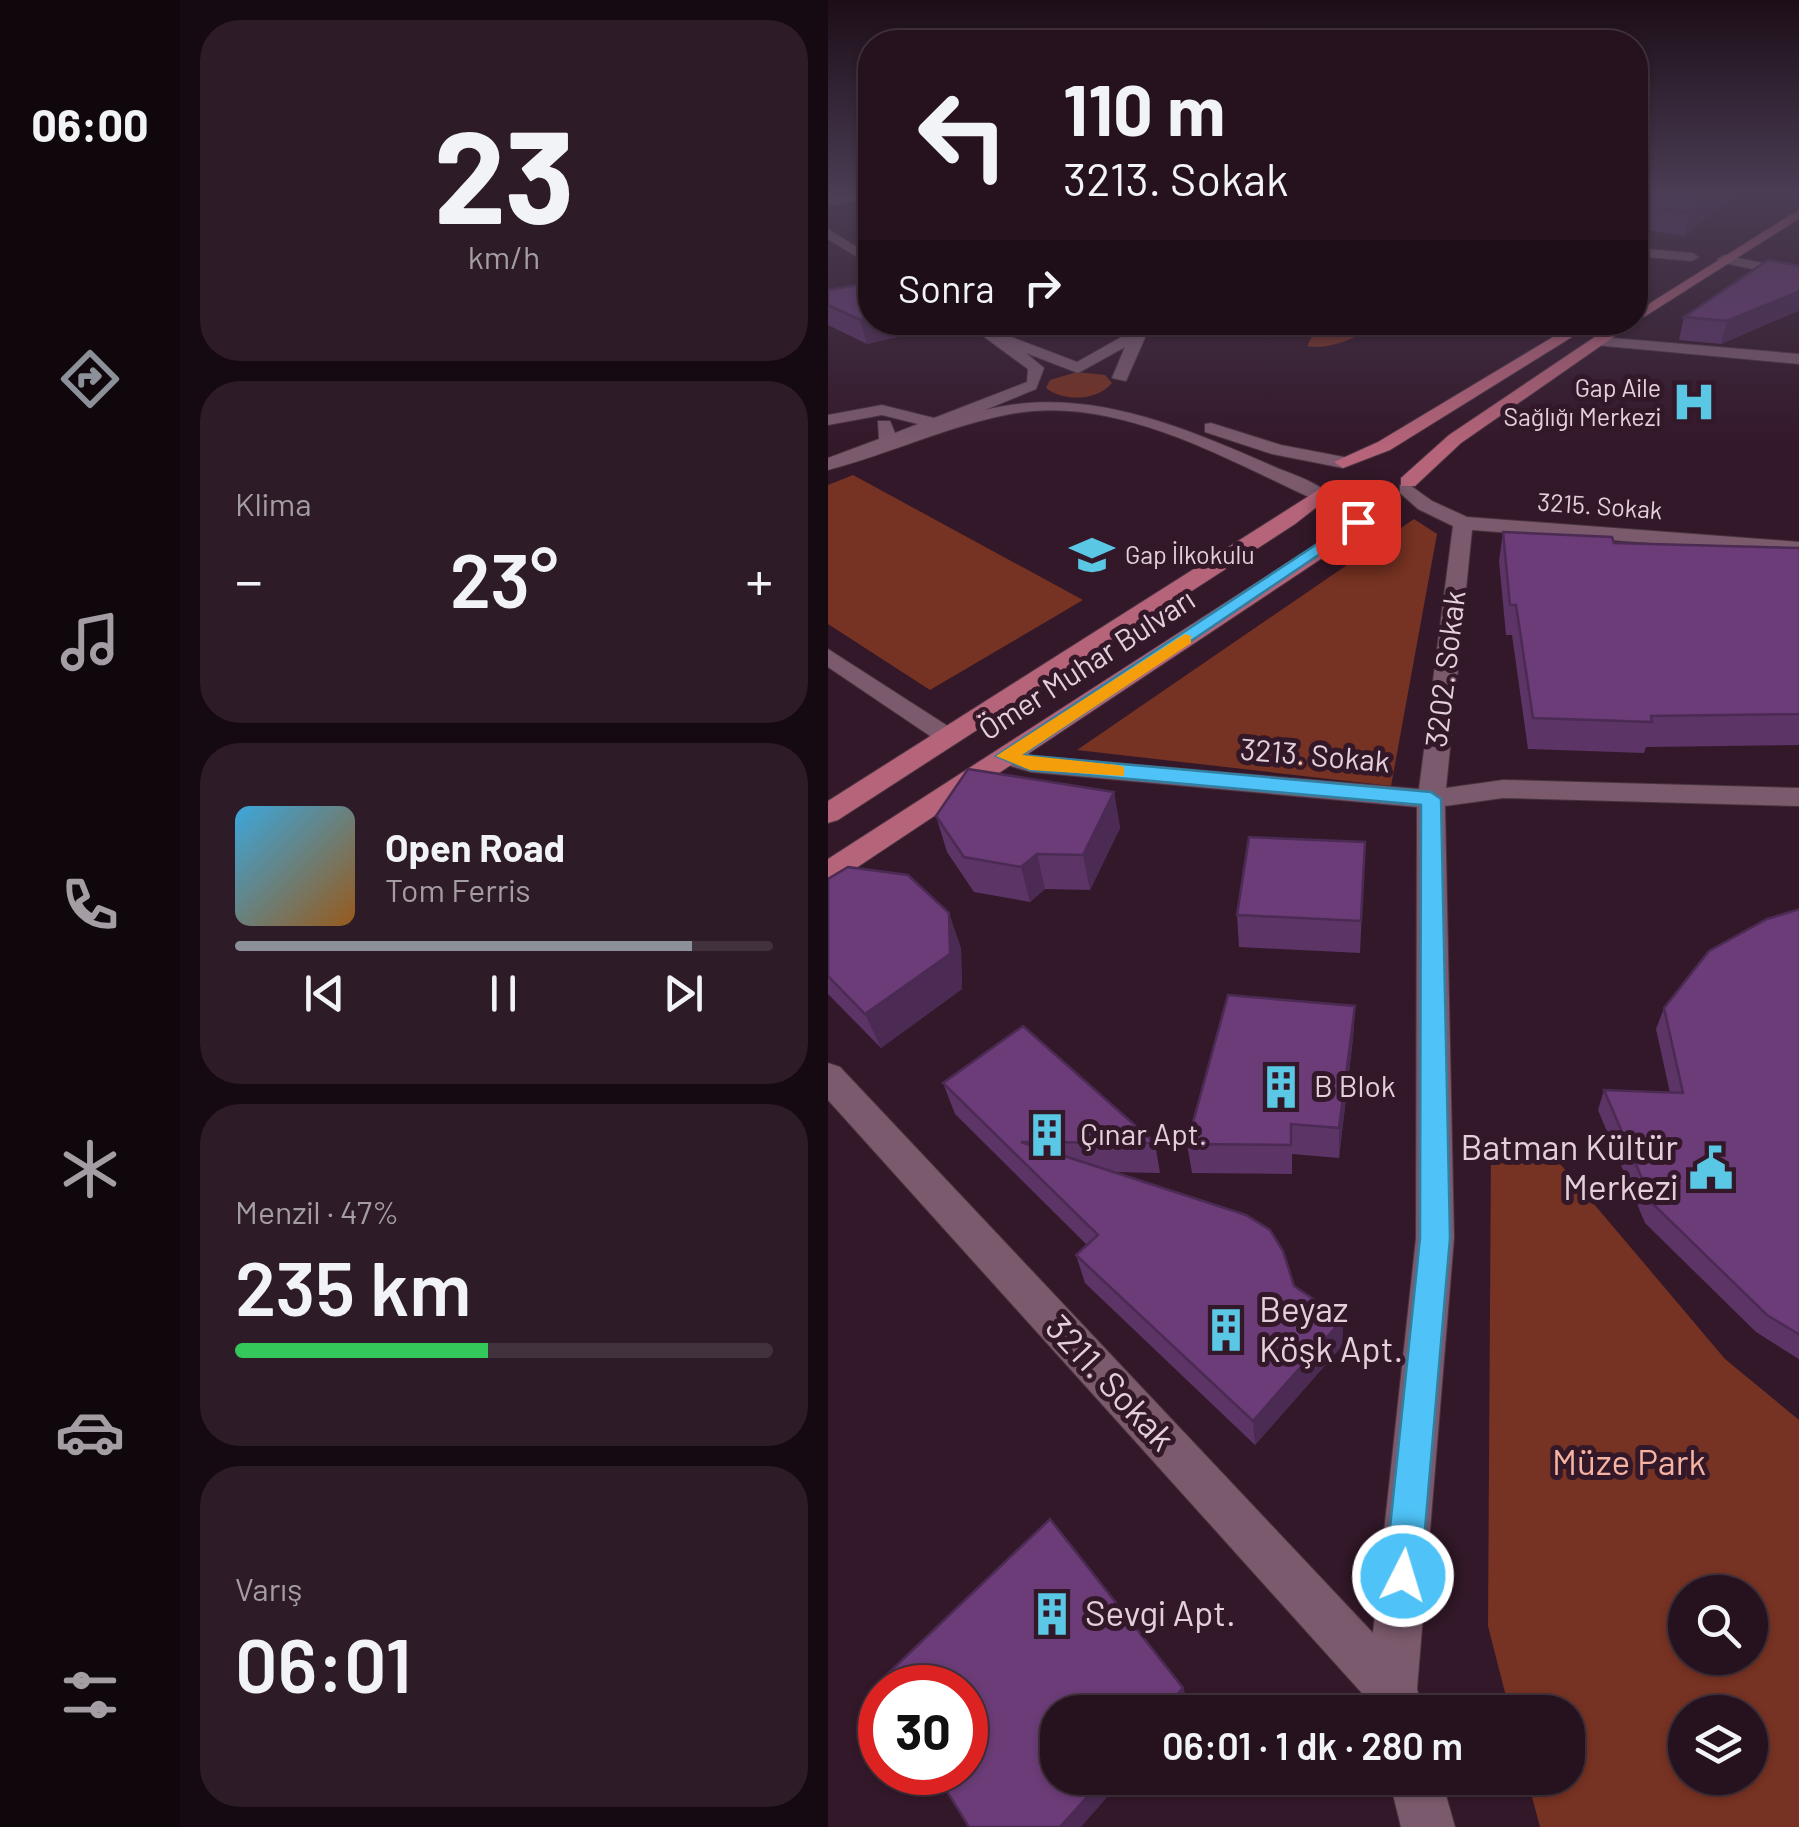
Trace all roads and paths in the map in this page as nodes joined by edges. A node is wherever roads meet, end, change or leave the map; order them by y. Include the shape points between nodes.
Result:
1 (1700, 275) edge
2 (1648, 310) edge
3 (991, 335) edge
4 (993, 335) edge
5 (997, 335) edge
6 (1122, 335) edge
7 (1131, 335) edge
8 (1139, 335) edge
9 (1567, 335) edge
10 (1610, 335) edge
11 (1600, 342) junction
12 (1800, 359) edge
13 (1078, 368) junction
14 (1032, 383) junction
15 (1120, 383) junction
16 (1067, 404) junction
17 (882, 410) junction
18 (828, 420) edge
19 (934, 423) junction
20 (889, 442) junction
21 (1343, 462) junction
22 (828, 464) edge
23 (1399, 476) junction
24 (1320, 494) junction
25 (1376, 504) junction
26 (1463, 523) junction
27 (1800, 548) edge
28 (828, 656) edge
29 (948, 737) junction
30 (1006, 756) junction
31 (1800, 797) edge
32 (1431, 799) junction
33 (828, 814) edge
34 (828, 873) edge
35 (828, 1076) edge
36 (1390, 1695) edge
37 (1396, 1695) edge
38 (1420, 1795) edge
39 (1428, 1827) edge

1 - 2 main road
3 - 14 street via 1036,368
4 - 13 street
5 - 6 street via 1056,348
7 - 13 street
8 - 15 street
9 - 21 main road via 1384,446
10 - 11 main road
11 - 12 street
11 - 23 main road
13 - 14 street
13 - 15 street via 1104,370
14 - 16 street via 1035,396
14 - 19 street
15 - 16 street via 1094,402
15 - 21 street via 1173,416 1278,450
16 - 20 street via 1000,411
16 - 24 street via 1179,436
17 - 18 street
17 - 19 street
17 - 20 street
19 - 20 street
20 - 22 street
21 - 23 main road
21 - 24 main road, Ömer Muhar Bulvarı via 1314,476
23 - 25 main road, Ömer Muhar Bulvarı via 1390,500
23 - 26 street, 3215. Sokak via 1425,505
24 - 25 main road via 1344,504
24 - 29 main road, Ömer Muhar Bulvarı
25 - 30 main road, Ömer Muhar Bulvarı via 1346,533
26 - 27 street, 3215. Sokak
26 - 32 street, 3202. Sokak
28 - 29 street
29 - 33 main road, Ömer Muhar Bulvarı
30 - 32 street, 3213. Sokak via 1030,764
30 - 34 main road, Ömer Muhar Bulvarı
31 - 32 street, 3213. Sokak via 1503,788
32 - 37 street, 3202. Sokak via 1435,1238
35 - 36 street, 3211. Sokak
38 - 39 street

